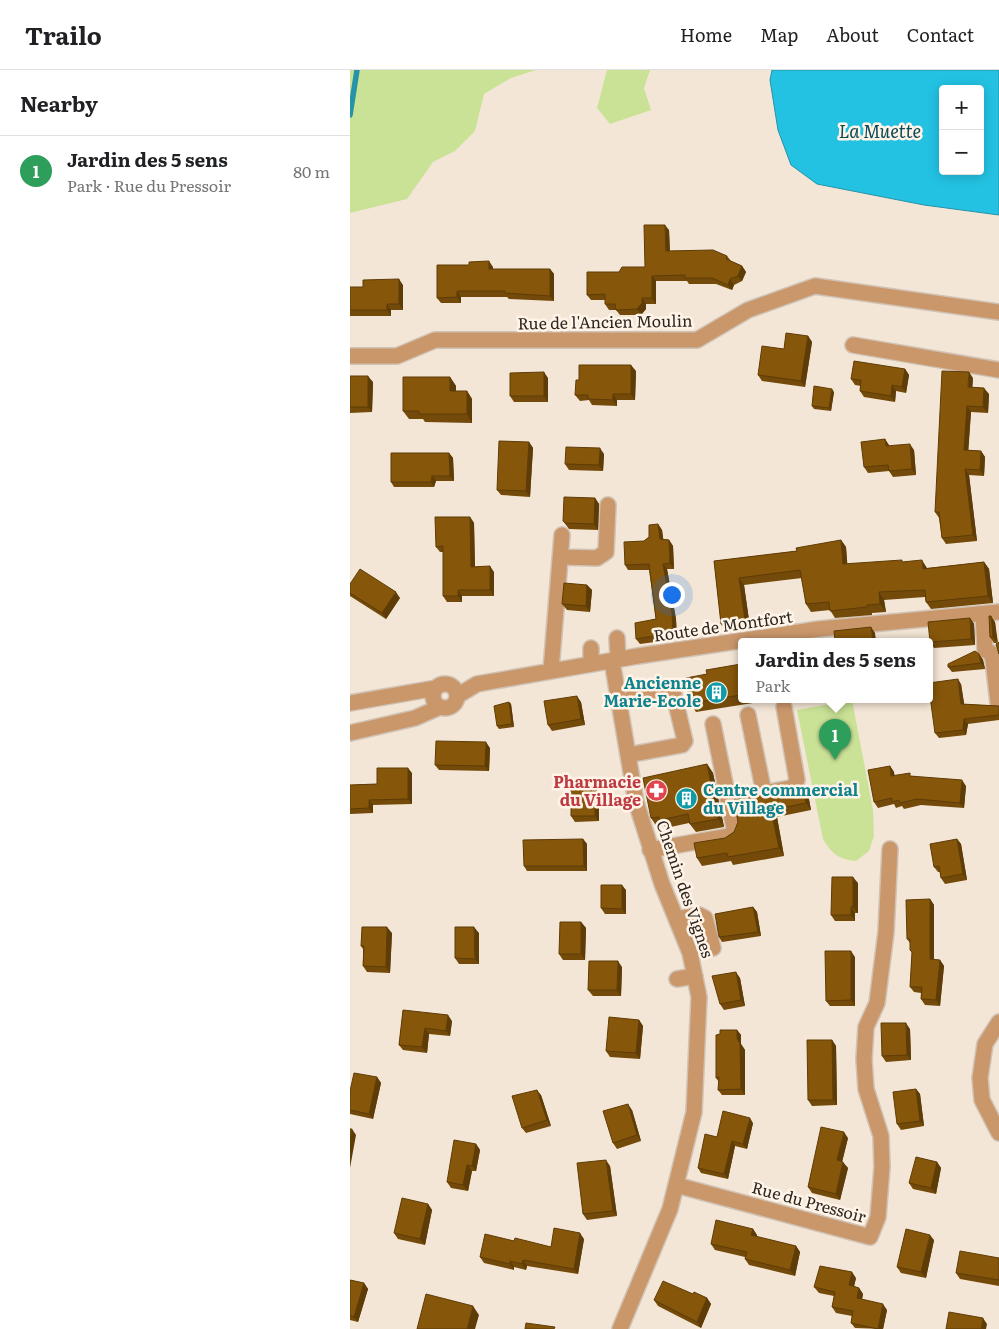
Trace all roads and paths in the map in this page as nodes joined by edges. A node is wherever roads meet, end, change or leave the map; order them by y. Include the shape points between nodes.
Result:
1 (999, 312) edge
2 (853, 345) dead end
3 (350, 356) edge
4 (999, 370) edge
5 (608, 505) dead end
6 (562, 535) dead end
7 (560, 557) junction
8 (999, 612) edge
9 (983, 614) junction
10 (807, 636) edge
11 (617, 638) dead end
12 (791, 638) edge
13 (738, 645) edge
14 (591, 648) dead end
15 (615, 660) junction
16 (591, 664) junction
17 (551, 670) junction
18 (436, 688) junction
19 (457, 696) junction
20 (632, 698) dead end
21 (350, 703) edge
22 (998, 703) edge
23 (440, 707) junction
24 (784, 707) dead end
25 (748, 715) dead end
26 (713, 724) dead end
27 (350, 733) edge
28 (628, 754) junction
29 (764, 793) junction
30 (728, 800) junction
31 (890, 849) dead end
32 (650, 850) junction
33 (676, 919) junction
34 (713, 948) dead end
35 (695, 976) junction
36 (677, 980) dead end
37 (999, 1022) edge
38 (999, 1133) edge
39 (676, 1184) junction
40 (620, 1329) edge

1 - 3 street, Rue de l'Ancien Moulin via 816,286 748,310 697,340 435,340 396,356
2 - 4 street
5 - 7 street via 606,552 603,556
6 - 7 street
7 - 17 street
8 - 9 street, Route de Montfort
9 - 10 street, Route de Montfort
9 - 22 street via 985,650 991,653 993,660
10 - 12 street, Route de Montfort
11 - 15 street, Chemin des Vignes
13 - 15 street, Route de Montfort
14 - 16 street
15 - 16 street, Route de Montfort
15 - 28 street, Chemin des Vignes
16 - 17 street, Route de Montfort
17 - 19 street, Route de Montfort via 477,684
18 - 19 street via 449,684
18 - 21 street
18 - 23 street via 433,699
19 - 23 street, Route de Montfort via 452,707
20 - 28 street via 673,691 685,741 682,745
23 - 27 street via 415,718
24 - 29 street via 796,785
25 - 29 street
26 - 30 street
28 - 32 street, Chemin des Vignes via 636,802
29 - 30 street
30 - 32 street via 734,833
31 - 39 street, Rue du Pressoir via 886,932 877,1003 866,1027 864,1059 866,1088 881,1136 878,1217 870,1237
32 - 33 street, Chemin des Vignes via 657,888
33 - 34 street via 699,915 705,918
33 - 35 street, Chemin des Vignes via 690,953
35 - 36 street
35 - 39 street, Chemin des Vignes via 700,997 694,1112
37 - 38 street via 985,1044 980,1078 982,1100
39 - 40 street, Chemin des Vignes via 670,1209

